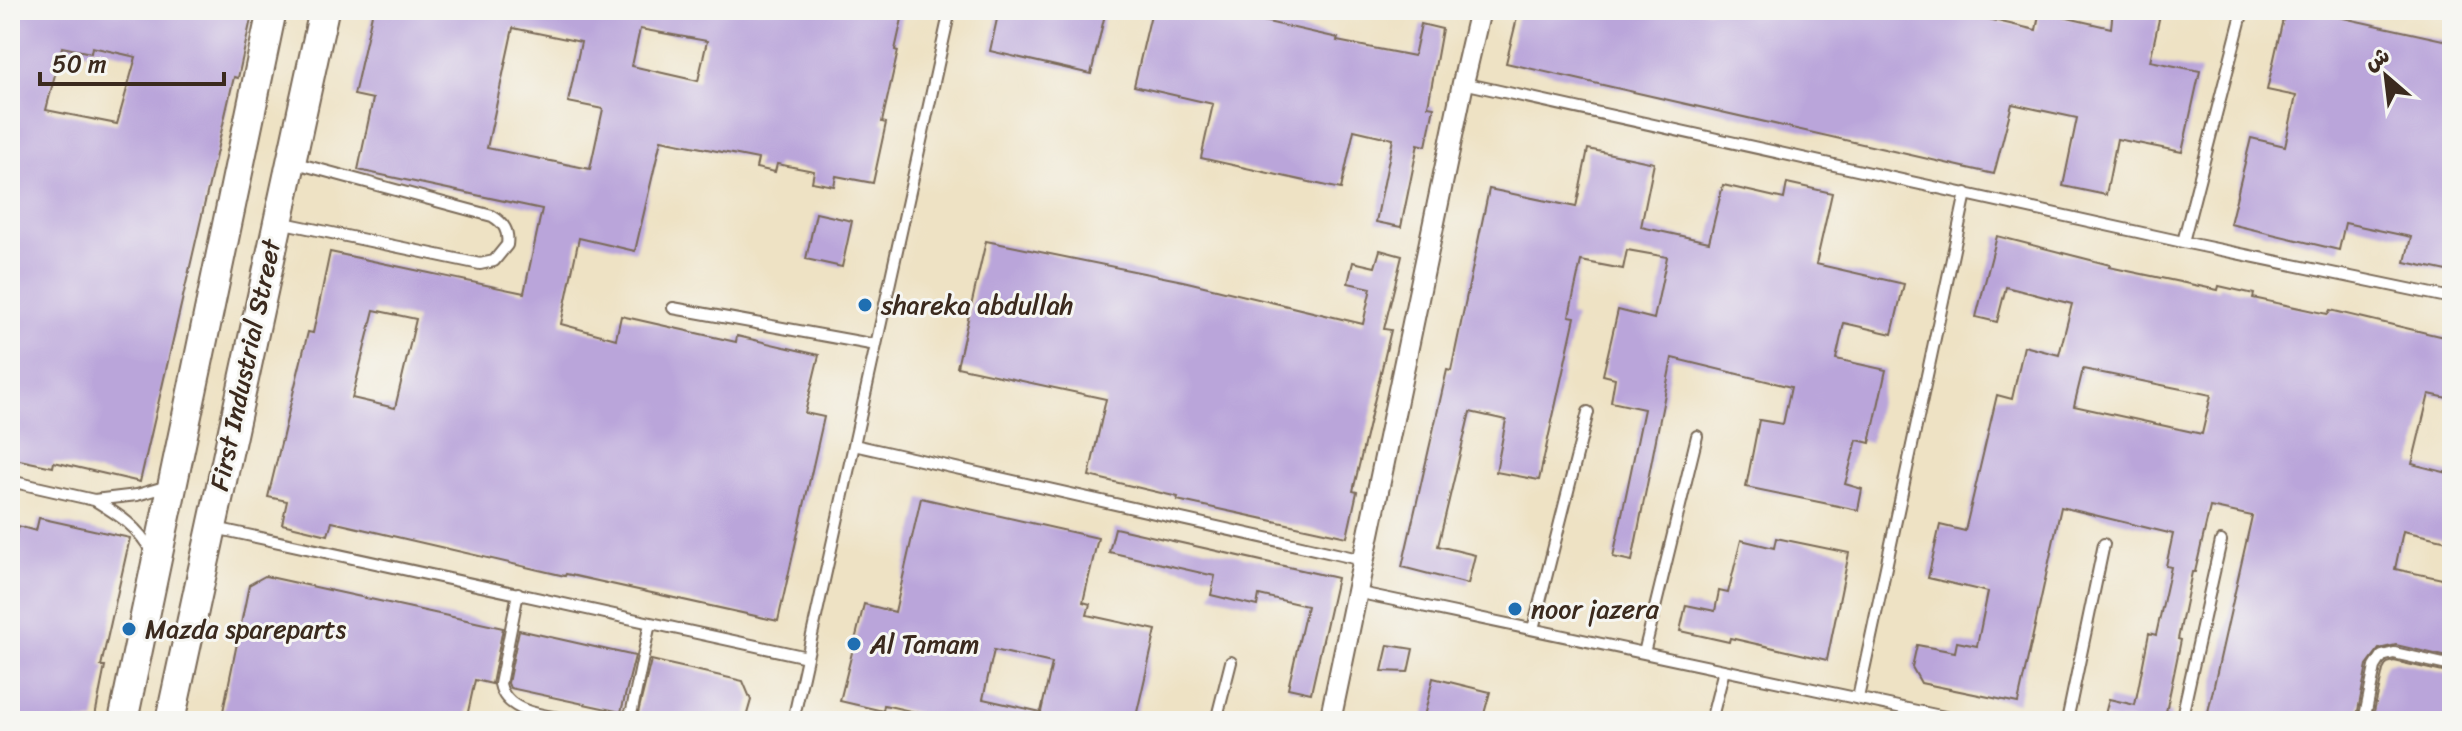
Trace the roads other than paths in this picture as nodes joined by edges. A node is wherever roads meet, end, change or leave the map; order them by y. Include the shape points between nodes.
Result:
1 (272, 10) edge
2 (324, 10) edge
3 (950, 10) edge
4 (1480, 10) edge
5 (2243, 10) edge
6 (1463, 83) junction
7 (290, 162) junction
8 (1966, 193) junction
9 (277, 222) junction
10 (2183, 242) junction
11 (2452, 298) edge
12 (673, 308) dead end
13 (876, 345) junction
14 (1588, 412) dead end
15 (1697, 436) dead end
16 (854, 445) junction
17 (10, 481) edge
18 (174, 485) junction
19 (94, 500) junction
20 (210, 527) junction
21 (2221, 541) dead end
22 (2104, 544) dead end
23 (1363, 560) junction
24 (156, 562) junction
25 (1356, 592) junction
26 (518, 593) junction
27 (650, 623) junction
28 (1533, 629) junction
29 (1644, 653) junction
30 (807, 657) junction
31 (1231, 662) dead end
32 (2452, 666) edge
33 (1724, 670) junction
34 (1858, 698) junction
35 (123, 721) edge
36 (170, 721) edge
37 (575, 721) edge
38 (625, 721) edge
39 (793, 721) edge
40 (1216, 721) edge
41 (1330, 721) edge
42 (1711, 721) edge
43 (1964, 721) edge
44 (2067, 721) edge
45 (2181, 721) edge
46 (2364, 721) edge

1 - 18 main road, First Industrial Street
2 - 7 main road, First Industrial Street
3 - 13 lane
4 - 6 street
5 - 10 lane
6 - 8 lane
6 - 23 street
7 - 9 main road, First Industrial Street
7 - 9 lane via 492,216 507,231 507,245 494,261 480,264
8 - 10 lane
8 - 34 lane
9 - 20 main road, First Industrial Street
10 - 11 lane
12 - 13 lane
13 - 16 lane
14 - 28 lane
15 - 29 lane
16 - 23 lane
16 - 30 lane
17 - 19 lane
18 - 19 lane
18 - 24 main road, First Industrial Street
19 - 24 lane via 139,532
20 - 26 lane
20 - 36 main road, First Industrial Street
21 - 45 lane
22 - 44 lane
23 - 25 street
24 - 35 main road, First Industrial Street
25 - 28 lane
25 - 41 street
26 - 27 lane
26 - 37 lane via 502,693 514,706
27 - 30 lane
27 - 38 lane via 632,710
28 - 29 lane
29 - 33 lane
30 - 39 lane
31 - 40 lane
32 - 46 lane via 2394,653 2382,656
33 - 34 lane
33 - 42 lane
34 - 43 lane

